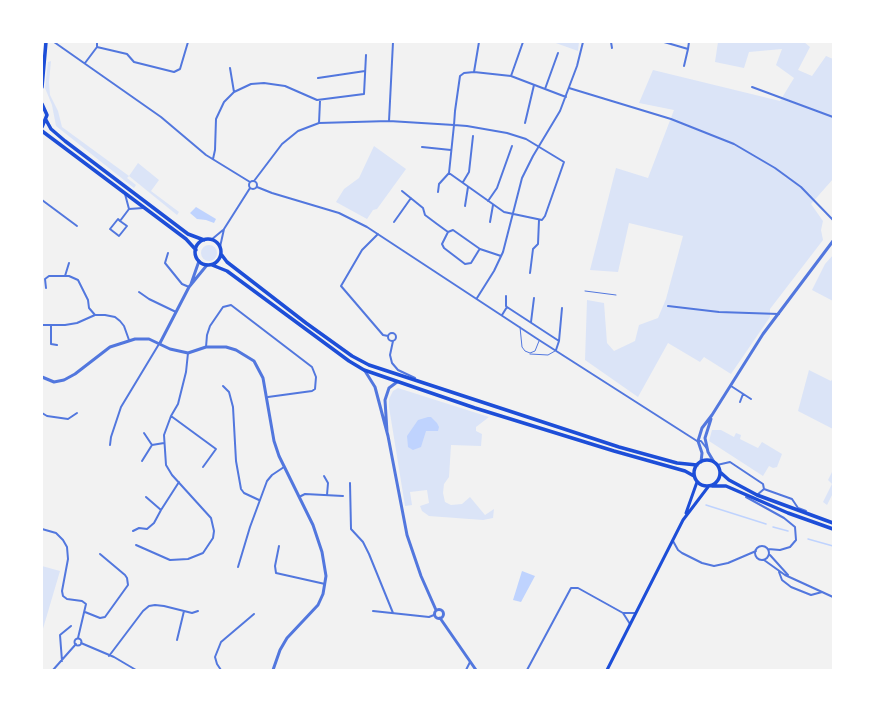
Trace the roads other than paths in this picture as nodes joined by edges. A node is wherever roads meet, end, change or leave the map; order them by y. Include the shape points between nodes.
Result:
1 (46, 42) edge
2 (54, 42) edge
3 (97, 42) edge
4 (188, 42) edge
5 (393, 42) edge
6 (478, 42) edge
7 (523, 42) edge
8 (583, 42) edge
9 (611, 42) edge
10 (664, 42) edge
11 (690, 42) edge
12 (97, 47) junction
13 (612, 48) dead end
14 (688, 49) junction
15 (558, 53) dead end
16 (366, 54) dead end
17 (84, 63) junction
18 (684, 66) dead end
19 (230, 68) dead end
20 (365, 71) junction
21 (474, 72) junction
22 (511, 76) junction
23 (318, 78) dead end
24 (534, 85) junction
25 (752, 87) dead end
26 (42, 88) edge
27 (569, 88) junction
28 (545, 89) junction
29 (234, 92) junction
30 (566, 97) junction
31 (320, 100) junction
32 (42, 104) edge
33 (833, 117) edge
34 (46, 120) junction
35 (389, 121) junction
36 (319, 123) junction
37 (525, 123) dead end
38 (454, 125) junction
39 (42, 127) edge
40 (42, 131) edge
41 (473, 136) dead end
42 (512, 146) dead end
43 (538, 146) junction
44 (422, 147) dead end
45 (451, 150) junction
46 (213, 159) junction
47 (449, 173) junction
48 (254, 181) junction
49 (250, 182) junction
50 (462, 182) junction
51 (256, 186) junction
52 (468, 186) junction
53 (250, 188) junction
54 (402, 191) dead end
55 (438, 192) dead end
56 (125, 193) junction
57 (411, 198) junction
58 (42, 200) edge
59 (488, 201) junction
60 (493, 204) junction
61 (465, 206) dead end
62 (144, 208) junction
63 (128, 209) junction
64 (513, 214) junction
65 (539, 220) junction
66 (833, 220) edge
67 (120, 221) junction
68 (394, 222) dead end
69 (490, 222) dead end
70 (77, 226) dead end
71 (224, 229) junction
72 (448, 232) junction
73 (378, 234) junction
74 (204, 240) junction
75 (211, 240) junction
76 (833, 241) edge
77 (220, 247) junction
78 (480, 249) junction
79 (196, 250) junction
80 (168, 253) dead end
81 (221, 254) junction
82 (501, 256) junction
83 (199, 261) junction
84 (70, 263) dead end
85 (207, 265) junction
86 (212, 265) junction
87 (530, 274) dead end
88 (65, 276) junction
89 (190, 287) junction
90 (46, 288) dead end
91 (585, 291) dead end
92 (139, 292) dead end
93 (616, 295) dead end
94 (506, 296) dead end
95 (477, 298) junction
96 (534, 298) dead end
97 (668, 306) dead end
98 (508, 307) junction
99 (562, 308) dead end
100 (176, 312) junction
101 (779, 314) junction
102 (95, 315) junction
103 (502, 315) junction
104 (531, 322) junction
105 (42, 324) edge
106 (51, 326) junction
107 (520, 327) junction
108 (388, 336) junction
109 (129, 340) junction
110 (539, 340) junction
111 (393, 341) junction
112 (559, 341) junction
113 (160, 343) junction
114 (57, 345) dead end
115 (206, 348) junction
116 (556, 350) junction
117 (188, 353) junction
118 (528, 353) junction
119 (364, 370) junction
120 (42, 377) edge
121 (397, 382) junction
122 (730, 385) junction
123 (223, 386) dead end
124 (432, 387) junction
125 (744, 394) junction
126 (268, 397) junction
127 (751, 399) dead end
128 (740, 402) dead end
129 (42, 413) edge
130 (76, 413) dead end
131 (712, 415) junction
132 (170, 416) junction
133 (144, 433) dead end
134 (388, 436) junction
135 (698, 441) junction
136 (164, 443) junction
137 (110, 445) dead end
138 (152, 445) junction
139 (708, 450) junction
140 (142, 461) dead end
141 (714, 462) junction
142 (699, 463) junction
143 (717, 465) junction
144 (203, 467) dead end
145 (284, 467) junction
146 (720, 472) junction
147 (324, 476) dead end
148 (694, 476) junction
149 (179, 482) junction
150 (697, 482) junction
151 (350, 483) dead end
152 (710, 486) junction
153 (764, 489) junction
154 (740, 493) junction
155 (327, 495) junction
156 (757, 495) junction
157 (343, 496) dead end
158 (146, 497) dead end
159 (299, 497) junction
160 (260, 500) junction
161 (160, 510) junction
162 (683, 520) junction
163 (827, 521) junction
164 (833, 523) edge
165 (42, 528) edge
166 (833, 529) edge
167 (133, 531) dead end
168 (673, 540) junction
169 (136, 546) dead end
170 (279, 546) dead end
171 (768, 549) junction
172 (756, 551) junction
173 (100, 554) dead end
174 (769, 554) junction
175 (764, 560) junction
176 (238, 567) dead end
177 (779, 570) junction
178 (789, 576) junction
179 (325, 584) junction
180 (823, 592) junction
181 (833, 597) edge
182 (436, 610) junction
183 (184, 611) junction
184 (198, 611) dead end
185 (373, 611) dead end
186 (85, 612) junction
187 (623, 612) junction
188 (393, 613) junction
189 (635, 613) junction
190 (254, 614) dead end
191 (434, 615) junction
192 (440, 618) junction
193 (630, 624) junction
194 (71, 626) dead end
195 (78, 638) junction
196 (177, 640) dead end
197 (81, 643) junction
198 (76, 644) junction
199 (109, 656) junction
200 (62, 661) junction
201 (470, 662) junction
202 (53, 670) edge
203 (136, 670) edge
204 (221, 670) edge
205 (273, 670) edge
206 (466, 670) edge
207 (476, 670) edge
208 (527, 670) edge
209 (607, 670) edge

1 - 26 main road
2 - 17 street
3 - 12 street
4 - 12 street via 180,69 174,72 134,62 127,54
5 - 35 street
6 - 21 street
7 - 22 street
8 - 27 street via 580,59
9 - 13 street
10 - 14 street
11 - 14 street
12 - 17 street
14 - 18 street
15 - 28 street
16 - 20 street
17 - 46 street via 161,117
19 - 29 street
20 - 23 street
20 - 31 street via 364,94
21 - 22 street
21 - 38 street via 460,76
22 - 24 street
24 - 28 street
24 - 37 street
25 - 33 street
27 - 30 street
27 - 66 street via 672,118 734,144 801,187
28 - 30 street
29 - 31 street via 251,84 275,84
29 - 46 street via 224,102 216,119
30 - 43 street
31 - 36 street
32 - 34 main road via 46,111
34 - 39 main road
34 - 74 main road via 65,141 188,234
35 - 36 street
35 - 38 street
36 - 48 street via 298,132 282,144
38 - 43 street via 507,133
38 - 45 street
40 - 56 main road
41 - 50 street via 469,172
42 - 59 street via 496,188
43 - 64 street via 522,178
43 - 65 street via 564,162 545,216
44 - 45 street
45 - 47 street
46 - 49 street
47 - 50 street
47 - 55 street via 438,184
48 - 49 street
48 - 51 street
49 - 53 street
50 - 52 street
51 - 53 street via 254,189
51 - 73 street via 339,213
52 - 59 street
52 - 61 street
53 - 71 street
54 - 57 street
56 - 62 main road
56 - 63 street
57 - 68 street
57 - 72 street via 423,208 425,215
58 - 70 street
59 - 60 street
60 - 64 street via 504,212
60 - 69 street
62 - 63 street
62 - 79 main road via 186,239
63 - 67 street
64 - 65 street
64 - 82 street
65 - 87 street via 538,244 533,249
67 - 67 street via 118,219 110,229 119,236 126,226
71 - 75 street
71 - 77 street
72 - 78 street via 453,230
72 - 78 street via 442,244 444,248 465,264 471,263
73 - 95 street
73 - 108 street via 362,250 341,286 383,335
74 - 75 main road
74 - 79 main road
75 - 77 main road
76 - 101 street
77 - 81 main road
78 - 82 street
79 - 83 main road
80 - 89 street via 165,263 182,284
81 - 86 main road via 218,261
81 - 124 main road via 236,270 352,356 381,370
82 - 95 street
83 - 85 main road
83 - 89 street
84 - 88 street
85 - 86 main road
85 - 89 street
86 - 119 main road via 227,270
88 - 90 street via 49,276 44,279
88 - 102 street via 78,280 89,308
89 - 100 street
91 - 93 lane
92 - 100 street
94 - 98 street
95 - 103 street
96 - 104 street
97 - 101 street via 719,312
98 - 103 street
98 - 104 street
99 - 112 street
100 - 113 street
101 - 122 street
102 - 106 street via 77,323
102 - 109 street via 115,317 124,326
103 - 107 street
104 - 112 street
105 - 106 street
106 - 114 street via 51,344
107 - 110 street
107 - 118 lane via 523,350
108 - 111 street via 389,340
108 - 111 street via 391,333 395,334 396,338
109 - 113 street via 146,339
109 - 120 street via 110,347 64,380 54,382
110 - 116 street
110 - 118 lane via 535,351
111 - 124 street via 390,355 395,367
112 - 116 street
113 - 117 street via 170,349
113 - 137 street via 121,407
115 - 117 street
115 - 126 street via 226,347 254,361 263,378
115 - 126 street via 210,326 223,307 231,305 312,367 316,377 315,389
116 - 118 lane via 548,355
116 - 135 street
117 - 132 street via 178,404
119 - 121 main road
119 - 134 street via 375,387
121 - 134 street via 389,388 385,400
121 - 148 main road
122 - 125 street
122 - 131 street
123 - 160 street via 229,392 233,407 241,489
124 - 142 main road via 677,463
125 - 127 street
125 - 128 street
126 - 145 street via 274,441
129 - 130 street via 68,419
131 - 135 street via 702,428
131 - 139 street via 706,432
132 - 136 street
132 - 144 street via 216,449
133 - 138 street
134 - 182 street via 407,535
135 - 139 street
135 - 142 street via 702,453
136 - 138 street
136 - 149 street via 166,465
138 - 140 street
139 - 141 street
141 - 142 main road via 707,460
141 - 143 main road
142 - 148 main road
143 - 146 main road
143 - 153 street via 730,462 763,484
145 - 159 street
145 - 160 street via 270,478
146 - 152 main road via 718,480
146 - 156 main road via 729,480
147 - 155 street via 328,483
148 - 150 main road
149 - 161 street
149 - 169 street via 213,521 214,531 210,545 204,552 188,559 170,560
150 - 152 main road
150 - 162 main road
151 - 188 street via 351,529 363,542 369,554
152 - 154 main road via 726,486
152 - 162 main road
153 - 156 street
153 - 163 street via 792,498 798,508
154 - 166 main road
154 - 171 street via 795,527 796,540 790,547 780,550
155 - 157 street
155 - 159 street via 305,494
156 - 163 main road
158 - 161 street
159 - 179 street via 313,525 322,552
160 - 176 street
161 - 167 street via 160,515 151,527
162 - 168 main road
163 - 164 main road
165 - 186 street via 56,533 67,547 62,594 64,598 86,604
168 - 172 street via 678,550 708,565 728,563
168 - 189 main road
170 - 179 street via 276,573
171 - 172 street via 762,546
171 - 174 street
172 - 175 street via 756,556
173 - 186 street via 125,575 128,585 106,617 100,618
174 - 175 street
174 - 178 street
175 - 177 street
177 - 178 street
177 - 180 street via 782,580 791,587 811,595
178 - 180 street
179 - 205 street via 318,605 287,638
180 - 181 street
182 - 191 street
182 - 192 street via 443,612
183 - 184 street
183 - 196 street
183 - 199 street via 155,604 148,606
185 - 188 street
186 - 195 street
187 - 189 street
187 - 193 street
187 - 208 street via 578,588 571,588
188 - 191 street via 429,617
189 - 193 main road
190 - 204 street via 221,642 215,657
191 - 192 street
192 - 201 street
193 - 209 main road
194 - 200 street via 60,635
195 - 197 street
195 - 198 street
197 - 198 street
197 - 199 street
198 - 200 street
199 - 203 street
200 - 202 street
201 - 206 street
201 - 207 street

